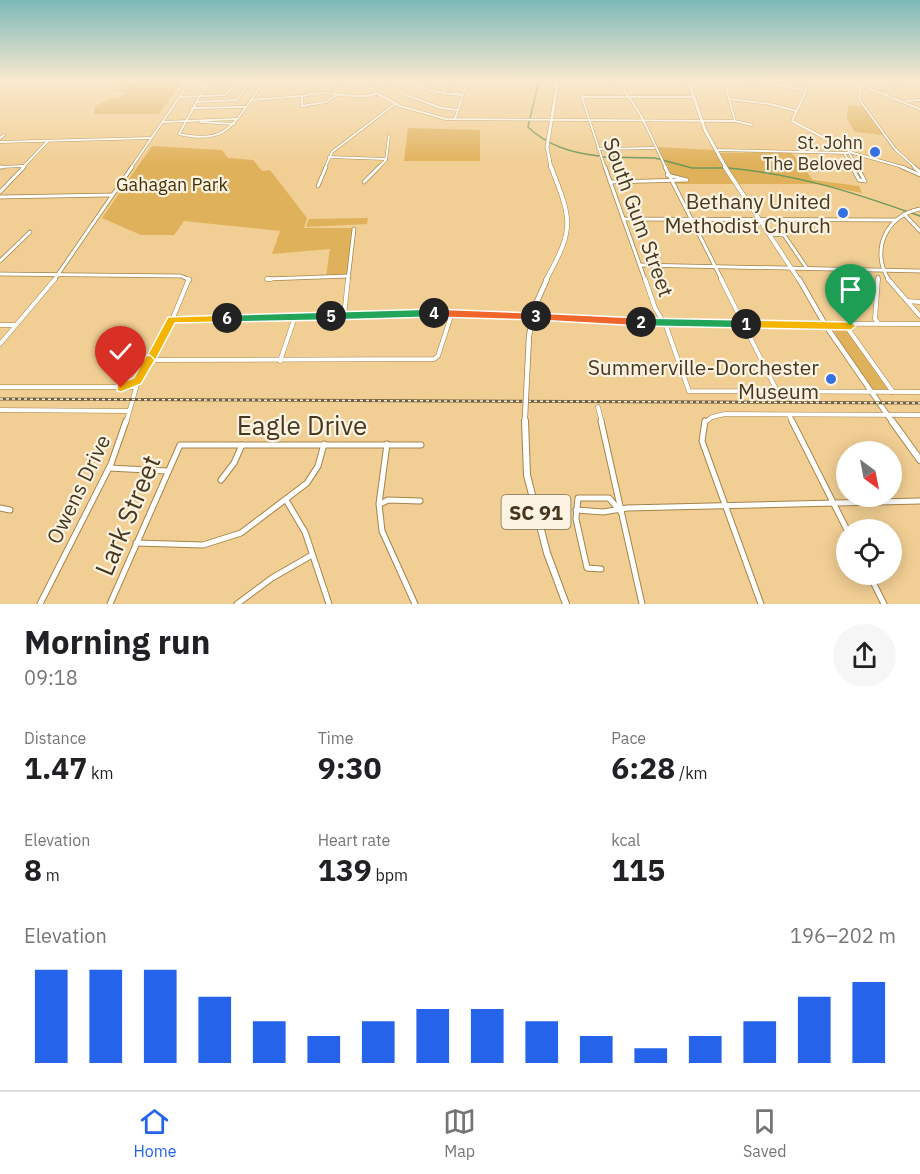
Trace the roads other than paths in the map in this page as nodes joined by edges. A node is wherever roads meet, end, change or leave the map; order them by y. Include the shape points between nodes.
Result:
1 (172, 108) edge
2 (192, 108) edge
3 (245, 108) edge
4 (389, 108) edge
5 (411, 108) edge
6 (443, 108) edge
7 (554, 108) edge
8 (585, 108) edge
9 (636, 108) edge
10 (695, 108) edge
11 (732, 108) edge
12 (786, 108) edge
13 (797, 108) edge
14 (866, 108) edge
15 (458, 110) joint
16 (796, 111) junction
17 (237, 119) junction
18 (455, 120) junction
19 (552, 120) junction
20 (588, 120) junction
21 (184, 121) junction
22 (214, 121) junction
23 (642, 121) junction
24 (735, 121) junction
25 (701, 122) junction
26 (161, 123) junction
27 (234, 124) junction
28 (752, 125) dead end
29 (4, 135) dead end
30 (389, 136) dead end
31 (151, 138) junction
32 (0, 140) edge
33 (48, 141) junction
34 (654, 148) junction
35 (598, 149) junction
36 (717, 150) junction
37 (848, 152) junction
38 (329, 157) junction
39 (386, 159) junction
40 (24, 166) junction
41 (0, 167) edge
42 (920, 174) edge
43 (667, 175) junction
44 (364, 182) dead end
45 (610, 182) junction
46 (671, 182) junction
47 (318, 186) dead end
48 (0, 192) edge
49 (112, 195) junction
50 (0, 197) edge
51 (920, 209) edge
52 (904, 214) junction
53 (623, 219) junction
54 (690, 219) junction
55 (760, 220) junction
56 (895, 220) junction
57 (354, 229) dead end
58 (920, 231) edge
59 (30, 232) dead end
60 (770, 234) junction
61 (0, 261) edge
62 (640, 265) junction
63 (714, 266) junction
64 (792, 267) junction
65 (806, 267) junction
66 (882, 271) junction
67 (919, 271) edge
68 (0, 274) edge
69 (58, 275) junction
70 (348, 276) junction
71 (878, 276) dead end
72 (267, 279) dead end
73 (908, 301) junction
74 (920, 302) edge
75 (452, 312) junction
76 (344, 316) junction
77 (920, 316) edge
78 (295, 317) junction
79 (172, 320) junction
80 (663, 323) junction
81 (743, 324) junction
82 (824, 324) junction
83 (855, 324) junction
84 (878, 324) junction
85 (920, 324) edge
86 (0, 325) edge
87 (17, 325) junction
88 (846, 326) junction
89 (0, 344) edge
90 (150, 360) junction
91 (280, 361) junction
92 (138, 381) junction
93 (0, 387) edge
94 (135, 387) junction
95 (121, 388) junction
96 (893, 392) junction
97 (920, 392) edge
98 (778, 393) junction
99 (870, 393) junction
100 (598, 407) dead end
101 (0, 410) edge
102 (128, 411) junction
103 (789, 414) junction
104 (920, 415) edge
105 (885, 416) junction
106 (184, 444) joint
107 (243, 444) junction
108 (324, 444) junction
109 (387, 444) junction
110 (421, 445) dead end
111 (920, 460) edge
112 (109, 468) junction
113 (167, 471) junction
114 (221, 480) dead end
115 (286, 500) junction
116 (420, 501) dead end
117 (832, 501) junction
118 (920, 501) edge
119 (379, 504) junction
120 (725, 505) junction
121 (0, 508) edge
122 (10, 510) dead end
123 (576, 510) junction
124 (622, 512) junction
125 (841, 519) edge
126 (136, 543) junction
127 (312, 555) junction
128 (601, 569) dead end
129 (874, 585) edge
130 (40, 604) edge
131 (110, 604) edge
132 (237, 604) edge
133 (329, 604) edge
134 (415, 604) edge
135 (566, 604) edge
136 (642, 604) edge
137 (761, 604) edge
138 (884, 604) edge

1 - 26 street
2 - 21 street
3 - 17 street
4 - 38 street
5 - 18 street
6 - 15 street
7 - 19 main road, SC 91
8 - 20 street, South Gum Street
9 - 23 street
10 - 25 main road
11 - 24 street
12 - 16 street
13 - 16 street
14 - 42 street via 895,149
15 - 18 street
16 - 37 street via 792,122
17 - 22 street
17 - 27 street
18 - 19 street
19 - 20 street
19 - 135 main road, SC 91, bridge via 548,164 566,203 568,222 562,253 535,306 529,336 525,417 527,475 547,553
20 - 23 street
20 - 35 street, South Gum Street
21 - 22 street
21 - 26 street
21 - 27 street via 179,134 213,137 226,134
22 - 27 street
23 - 25 street
23 - 34 street
24 - 25 street
24 - 28 street
25 - 36 main road
26 - 31 street
29 - 32 street
30 - 39 street
31 - 33 street
31 - 49 street
32 - 33 street
33 - 40 street
34 - 35 street
34 - 43 street
35 - 45 street, South Gum Street
36 - 37 street
36 - 55 main road
37 - 37 street via 858,180 865,181
37 - 42 street
38 - 39 street
38 - 47 street
39 - 44 street
40 - 41 street
40 - 48 street
43 - 46 street
43 - 46 street via 687,180
45 - 46 street
45 - 53 street, South Gum Street
46 - 54 street
49 - 50 street
49 - 69 street
51 - 52 street
52 - 56 street
52 - 58 street
53 - 54 street
53 - 62 street, South Gum Street
54 - 55 street
54 - 63 street
55 - 56 street
55 - 60 main road
56 - 66 street via 883,237
57 - 70 street
59 - 61 street
60 - 64 main road
60 - 65 street via 784,234
62 - 63 street
62 - 80 street, South Gum Street
63 - 64 street
63 - 81 street
64 - 65 street
64 - 82 main road
65 - 66 street
66 - 67 street
66 - 73 street
68 - 69 street
69 - 79 street, Owens Drive via 186,277 189,281
69 - 87 street
70 - 72 street
70 - 76 street
71 - 84 street
73 - 74 street
73 - 77 street
75 - 76 street
75 - 80 street
75 - 91 street via 434,359
76 - 78 street
78 - 79 street
78 - 91 street
79 - 90 street, Owens Drive
80 - 81 street
80 - 98 street, South Gum Street via 689,391
81 - 82 street
81 - 98 street
82 - 83 street
82 - 88 street
82 - 99 main road
83 - 84 street
83 - 88 street
84 - 85 street
86 - 87 street
87 - 89 street
88 - 96 street
90 - 91 street
90 - 92 street, Owens Drive
92 - 94 street, Owens Drive
92 - 95 street
93 - 95 street
94 - 95 street
94 - 102 street, Owens Drive
96 - 97 street
96 - 99 street
98 - 99 street
99 - 105 main road
100 - 124 street
101 - 102 street
102 - 112 street, Owens Drive
103 - 105 street
103 - 117 street
103 - 120 street via 720,415 709,417 700,429
104 - 105 street
105 - 111 main road
106 - 107 street, Eagle Drive
106 - 113 street, Lark Street via 176,450
107 - 108 street, Eagle Drive
107 - 114 street
108 - 109 street, Eagle Drive
108 - 115 street via 312,477
109 - 110 street, Eagle Drive
109 - 119 street
112 - 113 street
112 - 130 street, Owens Drive
113 - 126 street, Lark Street
115 - 126 street via 241,533 209,544
115 - 127 street via 305,532
116 - 119 street via 388,500
117 - 118 street
117 - 120 street
117 - 125 street
119 - 134 street via 384,536
120 - 124 street via 627,508
120 - 137 street
121 - 122 street
123 - 124 street
123 - 124 street via 578,498 609,498
123 - 128 street via 587,568
124 - 136 street
126 - 131 street, Lark Street
127 - 132 street
127 - 133 street
129 - 138 street

